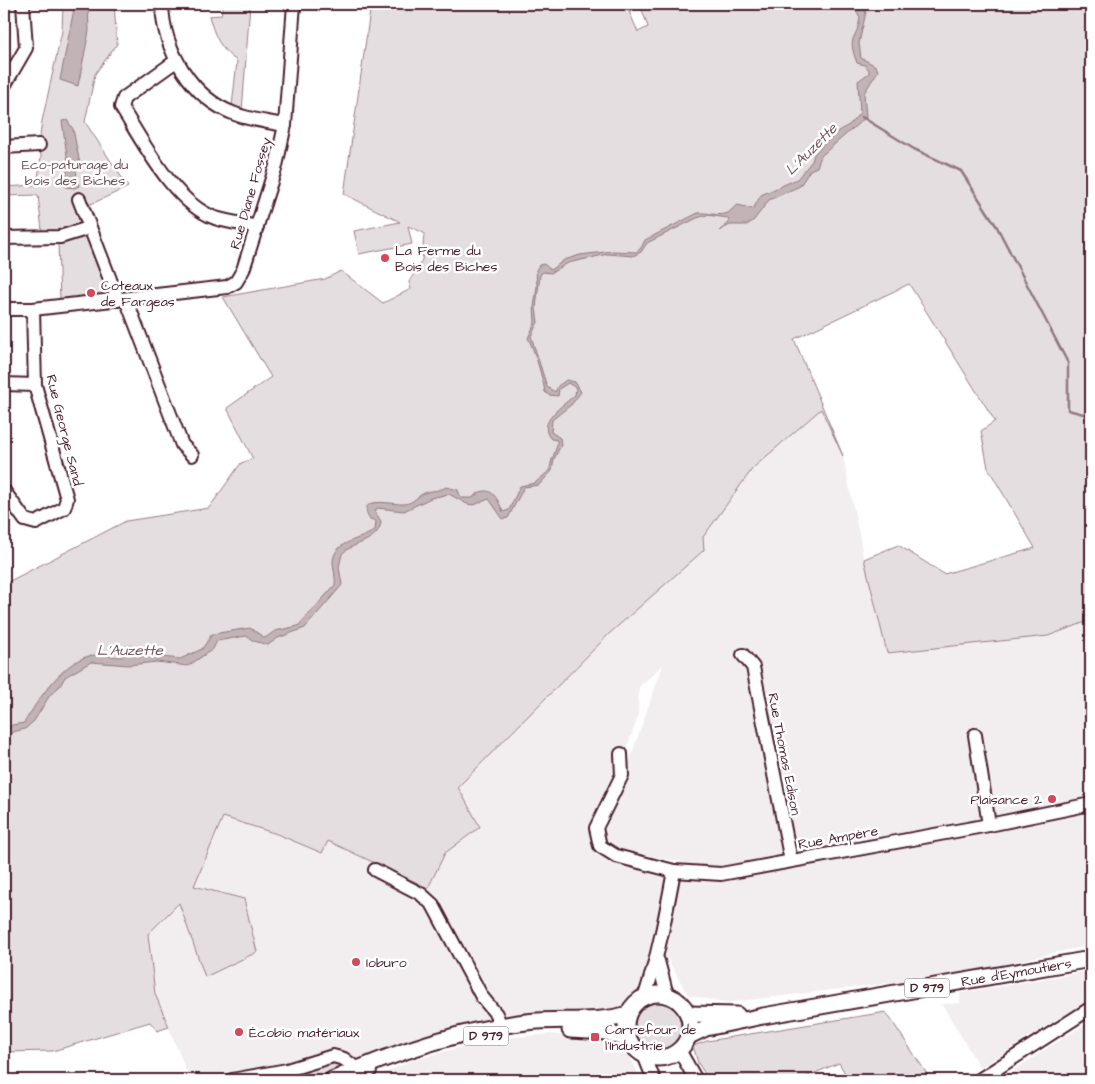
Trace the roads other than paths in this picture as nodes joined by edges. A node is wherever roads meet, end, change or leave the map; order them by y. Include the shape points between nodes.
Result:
1 (23, 4) edge
2 (162, 4) edge
3 (294, 4) edge
4 (176, 61) junction
5 (4, 86) edge
6 (285, 125) junction
7 (39, 145) dead end
8 (4, 147) edge
9 (79, 199) dead end
10 (257, 227) junction
11 (89, 228) junction
12 (4, 238) edge
13 (122, 299) junction
14 (4, 309) edge
15 (34, 309) junction
16 (4, 384) edge
17 (35, 385) junction
18 (192, 455) dead end
19 (4, 490) edge
20 (744, 655) dead end
21 (975, 735) dead end
22 (621, 754) dead end
23 (1091, 804) edge
24 (989, 825) junction
25 (791, 861) junction
26 (375, 870) dead end
27 (674, 871) junction
28 (658, 956) junction
29 (1091, 959) edge
30 (667, 995) junction
31 (645, 996) junction
32 (1091, 1008) edge
33 (628, 1014) junction
34 (688, 1014) junction
35 (763, 1016) junction
36 (501, 1026) junction
37 (689, 1036) junction
38 (629, 1040) junction
39 (679, 1050) junction
40 (644, 1055) junction
41 (288, 1075) edge
42 (360, 1075) edge
43 (232, 1080) edge
44 (332, 1080) edge
45 (654, 1080) edge
46 (696, 1080) edge
47 (979, 1080) edge

1 - 5 street via 26,48
2 - 4 street via 166,40
3 - 6 street, Rue Diane Fossey
4 - 6 street via 206,97 232,113
4 - 10 street via 124,98 121,107 159,167 187,201 214,217
6 - 10 street, Rue Diane Fossey
7 - 8 street
9 - 11 street
10 - 13 street, Rue Diane Fossey via 243,270 236,282 227,287
11 - 12 street via 60,237
11 - 13 street
13 - 15 street
13 - 18 street via 182,445
14 - 15 street
15 - 17 street, Rue George Sand
16 - 17 street
17 - 19 street, Rue George Sand via 67,499 64,508 36,523 25,520
20 - 25 street, Rue Thomas Edison via 753,666
21 - 24 street
22 - 27 street, Rue Ampère via 622,775 596,828 600,846 616,856
23 - 24 street, Rue Ampère
24 - 25 street, Rue Ampère
25 - 27 street, Rue Ampère via 721,874
26 - 36 street via 421,894 433,905
27 - 28 street
28 - 30 street
28 - 31 street
29 - 35 main road, Rue d'Eymoutiers / D 979
30 - 31 main road
30 - 34 main road via 676,999
31 - 33 main road
32 - 47 street
33 - 36 main road, D 979 via 608,1020 540,1021
33 - 38 main road
34 - 35 main road, D 979
34 - 37 main road
35 - 37 main road, D 979 via 706,1028
36 - 42 main road, D 979 via 394,1055
37 - 39 main road
38 - 40 main road
38 - 42 main road, D 979 via 606,1032 528,1030 472,1039
39 - 40 main road via 662,1058
39 - 46 street
40 - 45 street
41 - 42 street via 333,1056 344,1060
41 - 43 street
42 - 44 main road, D 979

